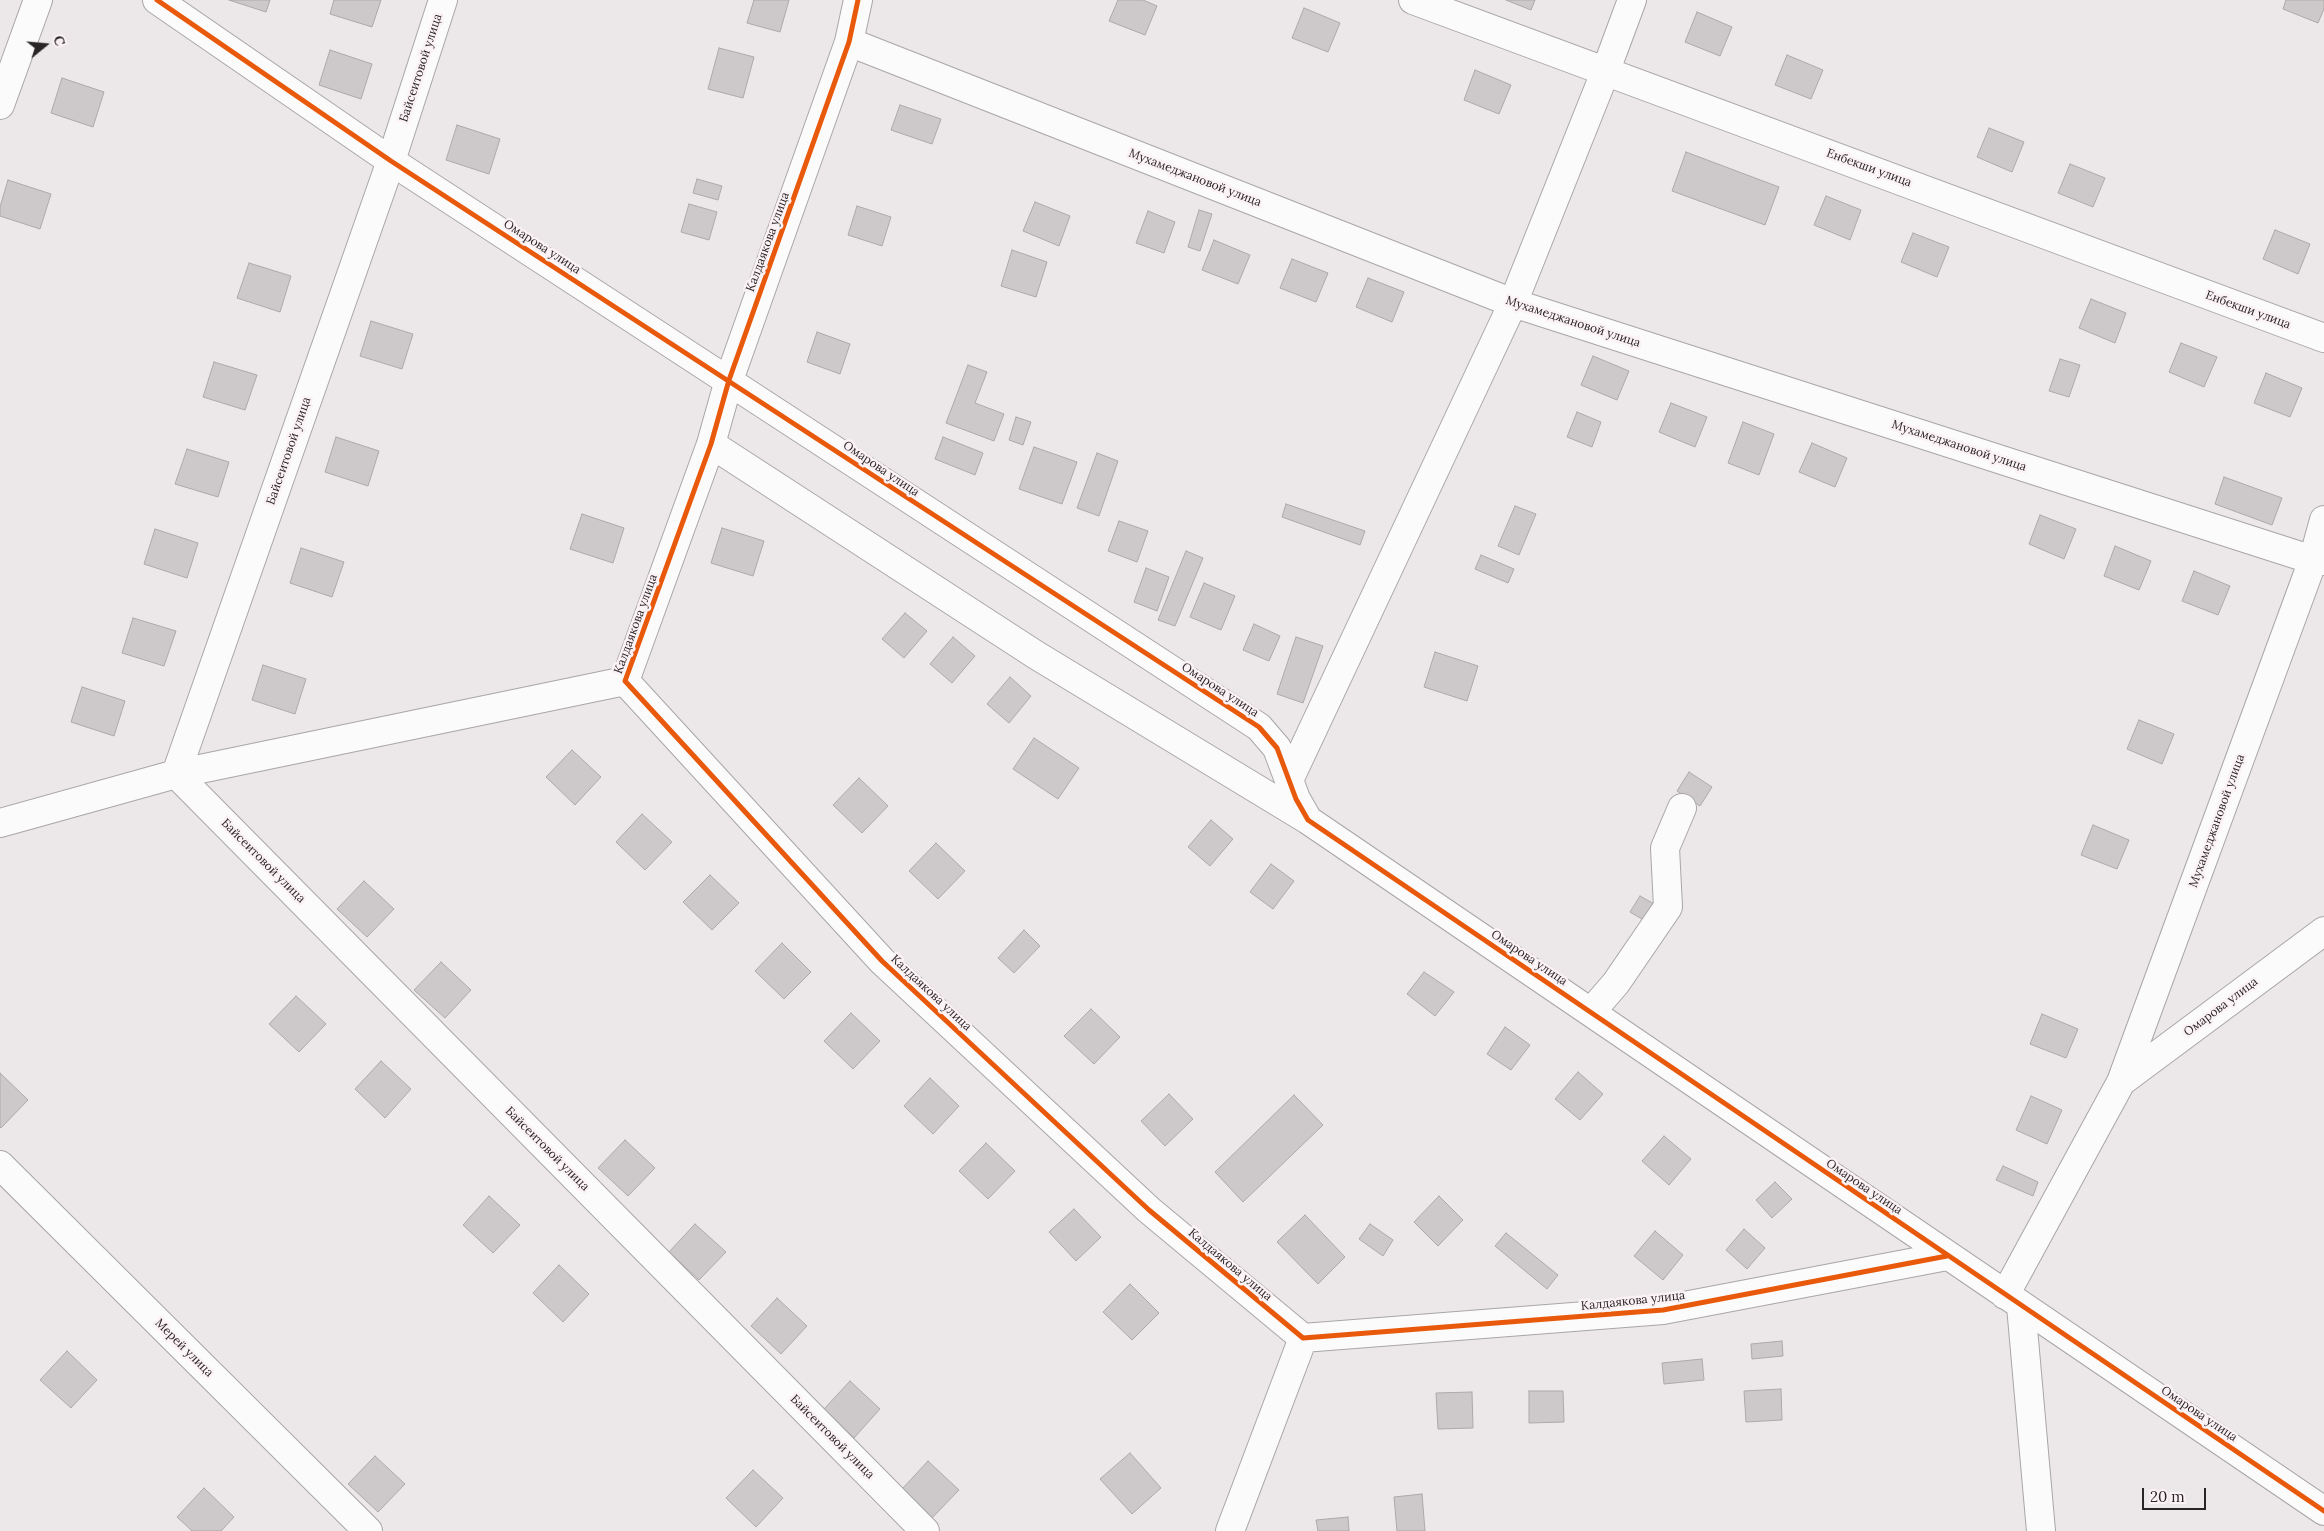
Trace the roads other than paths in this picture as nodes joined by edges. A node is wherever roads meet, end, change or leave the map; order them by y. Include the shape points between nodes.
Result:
1 (38, 0) edge
2 (157, 0) edge
3 (443, 0) edge
4 (858, 0) edge
5 (1413, 0) edge
6 (1632, 0) edge
7 (849, 42) junction
8 (1606, 70) junction
9 (0, 105) edge
10 (391, 161) junction
11 (1513, 303) junction
12 (2324, 338) edge
13 (729, 380) junction
14 (711, 444) junction
15 (2324, 520) edge
16 (2318, 560) edge
17 (625, 681) junction
18 (176, 774) junction
19 (1290, 778) junction
20 (1682, 808) dead end
21 (1308, 820) junction
22 (0, 823) edge
23 (2324, 931) edge
24 (1591, 1012) junction
25 (2121, 1082) junction
26 (0, 1165) edge
27 (1947, 1256) junction
28 (2013, 1301) junction
29 (1303, 1338) junction
30 (2324, 1511) edge
31 (368, 1531) edge
32 (925, 1531) edge
33 (1230, 1531) edge
34 (2041, 1531) edge

1 - 9 street
2 - 10 street, Омарова улица
3 - 10 street, Байсеитовой улица
4 - 7 street, Калдаякова улица
5 - 8 street, Енбекши улица
6 - 8 street
7 - 11 street, Мухамеджановой улица
7 - 13 street, Калдаякова улица
8 - 11 street
8 - 12 street, Енбекши улица
10 - 13 street, Омарова улица
10 - 18 street, Байсеитовой улица
11 - 16 street, Мухамеджановой улица
11 - 19 street
13 - 14 street, Калдаякова улица
13 - 19 street, Омарова улица via 1259,727 1277,748
14 - 17 street, Калдаякова улица
14 - 21 street via 1036,656
15 - 16 street, Мухамеджановой улица
16 - 25 street, Мухамеджановой улица
17 - 18 street
17 - 29 street, Калдаякова улица via 882,961 1149,1210
18 - 22 street
18 - 32 street, Байсеитовой улица
19 - 21 street, Омарова улица via 1296,799
20 - 24 street via 1666,848 1668,907 1616,983
21 - 24 street, Омарова улица
23 - 25 street, Омарова улица
24 - 27 street, Омарова улица
25 - 28 street, Омарова улица
26 - 31 street, Мерей улица
27 - 28 street, Омарова улица
27 - 29 street, Калдаякова улица via 1663,1310
28 - 30 street, Омарова улица
28 - 34 street
29 - 33 street

